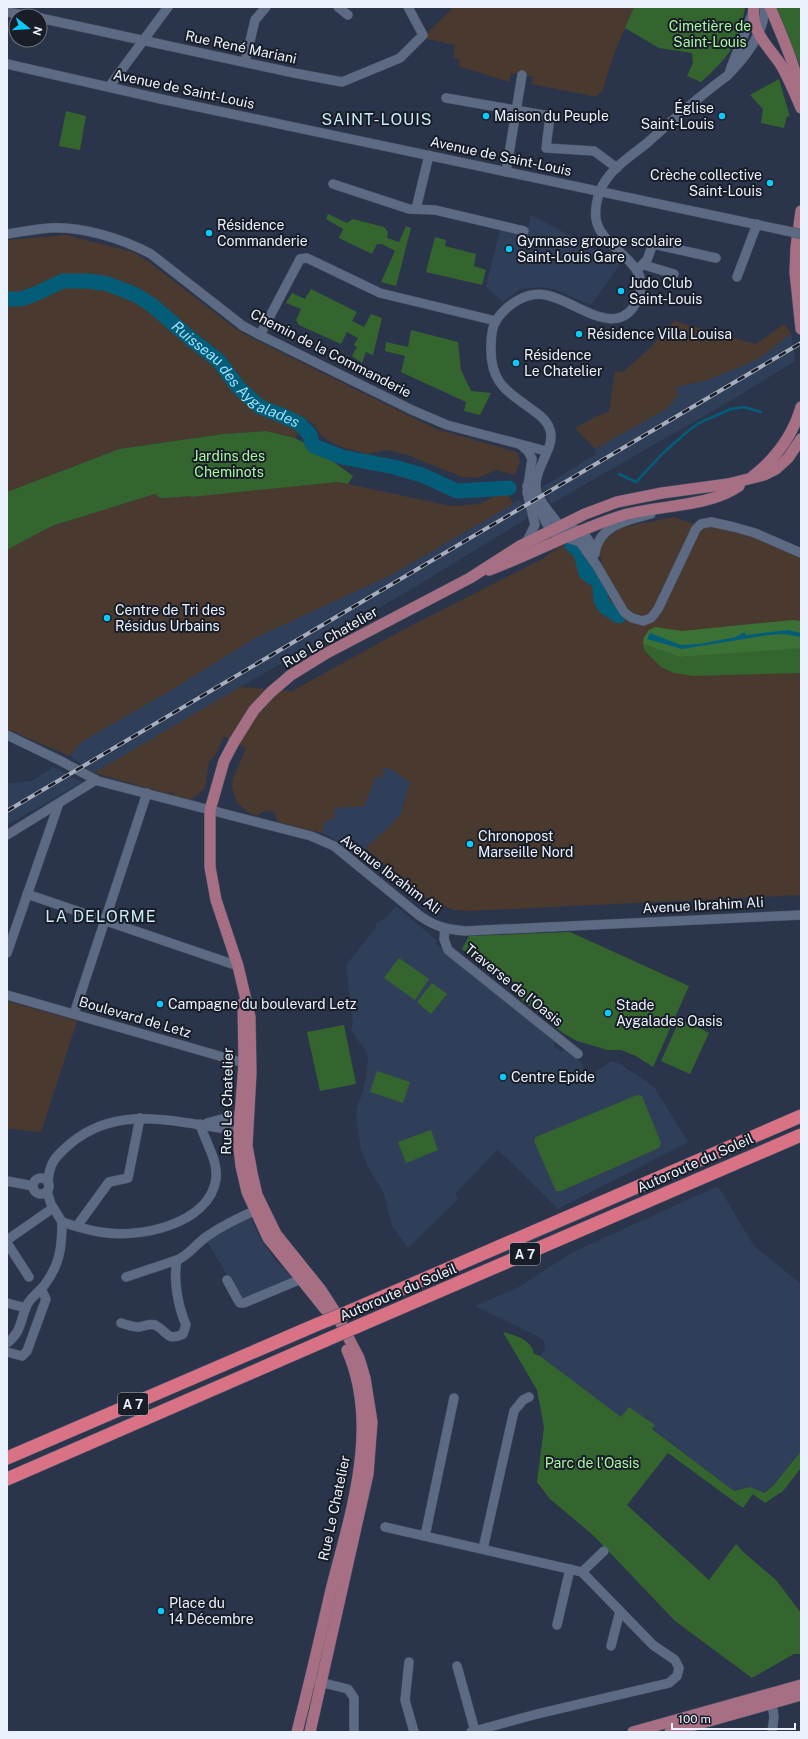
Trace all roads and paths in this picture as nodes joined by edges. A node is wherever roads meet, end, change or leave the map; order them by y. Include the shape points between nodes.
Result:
1 (168, 7) edge
2 (266, 7) edge
3 (338, 7) edge
4 (408, 7) edge
5 (765, 7) edge
6 (770, 7) edge
7 (754, 10) edge
8 (348, 15) dead end
9 (48, 20) edge
10 (759, 36) junction
11 (144, 39) junction
12 (787, 49) junction
13 (245, 62) junction
14 (7, 64) edge
15 (522, 75) dead end
16 (727, 76) junction
17 (801, 76) edge
18 (109, 87) junction
19 (801, 97) edge
20 (446, 98) dead end
21 (801, 108) edge
22 (517, 110) junction
23 (429, 155) junction
24 (617, 168) junction
25 (506, 172) junction
26 (333, 184) dead end
27 (600, 191) junction
28 (416, 209) junction
29 (801, 211) edge
30 (757, 224) junction
31 (524, 231) dead end
32 (7, 234) edge
33 (801, 234) edge
34 (716, 258) dead end
35 (641, 267) junction
36 (674, 274) dead end
37 (737, 277) dead end
38 (496, 321) junction
39 (801, 328) edge
40 (260, 335) junction
41 (801, 407) edge
42 (801, 439) edge
43 (521, 445) junction
44 (528, 451) junction
45 (546, 451) junction
46 (746, 480) junction
47 (527, 486) junction
48 (697, 501) junction
49 (555, 528) junction
50 (580, 530) junction
51 (563, 537) junction
52 (526, 543) junction
53 (801, 553) edge
54 (595, 554) junction
55 (597, 566) junction
56 (470, 578) junction
57 (7, 735) edge
58 (96, 780) junction
59 (147, 793) junction
60 (59, 803) junction
61 (210, 810) junction
62 (7, 835) edge
63 (27, 894) junction
64 (801, 915) edge
65 (105, 920) junction
66 (444, 929) junction
67 (7, 953) edge
68 (238, 966) junction
69 (243, 983) junction
70 (7, 995) edge
71 (74, 1014) junction
72 (578, 1054) dead end
73 (244, 1063) junction
74 (251, 1073) junction
75 (801, 1116) edge
76 (244, 1117) junction
77 (140, 1118) junction
78 (200, 1124) junction
79 (243, 1131) junction
80 (801, 1135) edge
81 (49, 1170) junction
82 (7, 1181) edge
83 (36, 1183) junction
84 (45, 1189) junction
85 (52, 1206) junction
86 (259, 1209) junction
87 (62, 1222) junction
88 (77, 1226) junction
89 (7, 1242) edge
90 (177, 1260) junction
91 (29, 1277) dead end
92 (126, 1277) dead end
93 (301, 1279) junction
94 (227, 1280) dead end
95 (41, 1289) junction
96 (7, 1303) edge
97 (26, 1308) junction
98 (121, 1323) dead end
99 (7, 1343) edge
100 (7, 1352) edge
101 (529, 1397) dead end
102 (454, 1398) dead end
103 (7, 1458) edge
104 (7, 1479) edge
105 (385, 1527) dead end
106 (425, 1536) junction
107 (483, 1549) junction
108 (604, 1551) dead end
109 (570, 1569) junction
110 (582, 1572) junction
111 (620, 1611) junction
112 (557, 1625) dead end
113 (612, 1646) dead end
114 (409, 1662) dead end
115 (458, 1666) dead end
116 (315, 1681) junction
117 (801, 1685) edge
118 (801, 1695) edge
119 (772, 1704) junction
120 (473, 1731) edge
121 (297, 1732) edge
122 (310, 1732) edge
123 (354, 1732) edge
124 (414, 1732) edge
125 (633, 1732) edge
126 (670, 1732) edge
127 (772, 1732) edge

1 - 11 street
2 - 13 street via 256,20
3 - 8 street
4 - 13 street, Rue René Mariani via 423,35 400,58 342,82
5 - 10 street
6 - 12 main road
7 - 10 main road
7 - 16 street
9 - 11 street, Rue René Mariani
10 - 16 street
10 - 21 main road via 780,65
11 - 13 street, Rue René Mariani
11 - 18 street
12 - 17 main road
12 - 19 main road
14 - 18 street, Avenue de Saint-Louis
15 - 22 street
16 - 24 street
18 - 23 street, Avenue de Saint-Louis
20 - 22 street
22 - 24 street via 550,116 546,148 594,151
22 - 25 street
23 - 25 street, Avenue de Saint-Louis
23 - 28 street
24 - 27 street
25 - 27 street, Avenue de Saint-Louis
26 - 28 street via 409,209
27 - 30 street, Avenue de Saint-Louis
27 - 35 street via 596,219 602,234
28 - 31 street via 435,210
29 - 39 main road via 795,272
30 - 33 street, Avenue de Saint-Louis, bridge
30 - 37 street
32 - 40 street, Chemin de la Commanderie via 51,228 76,229 138,247 151,254 243,326
34 - 35 street via 653,244
35 - 36 street
35 - 38 street via 640,294 624,316 601,318 540,294 519,299
38 - 40 street via 380,293 307,258 300,259
38 - 45 street via 491,340 494,372 513,397 540,415 547,423 551,440
40 - 43 street, Chemin de la Commanderie via 412,410 448,425
41 - 46 main road via 794,428 783,445 769,463
42 - 46 main road via 776,470
43 - 44 street
43 - 45 street
44 - 45 street via 538,454
44 - 47 street via 532,459
45 - 49 street via 536,478 536,490
46 - 48 main road, Rue Le Chatelier via 722,494
46 - 49 main road, Rue Le Chatelier via 617,502
47 - 49 street
47 - 52 street via 535,525
48 - 50 main road, Rue Le Chatelier via 652,508
48 - 54 street via 616,526 598,539
49 - 50 street
49 - 51 street
49 - 52 main road, Rue Le Chatelier
50 - 51 main road, Rue Le Chatelier
50 - 54 street via 587,537
51 - 55 street via 580,542
51 - 56 main road, Rue Le Chatelier via 518,560
52 - 56 main road, Rue Le Chatelier
53 - 55 street via 734,527 711,522 701,524 696,529 658,609 651,618 643,621 624,612
54 - 55 street
56 - 61 main road, Rue Le Chatelier via 306,665 270,692 254,710 224,761
57 - 58 street, Avenue Ibrahim Ali
58 - 59 street, Avenue Ibrahim Ali
58 - 60 street
59 - 61 street, Avenue Ibrahim Ali
59 - 65 street
60 - 62 street
60 - 63 street
61 - 66 street, Avenue Ibrahim Ali via 311,836 334,846 420,916
61 - 68 main road, Rue Le Chatelier via 210,867 216,900
63 - 65 street
63 - 67 street
64 - 66 street, Avenue Ibrahim Ali via 465,931
65 - 68 street
65 - 71 street
66 - 72 street, Traverse de l'Oasis via 448,950
68 - 69 main road, Rue Le Chatelier
69 - 73 main road, Rue Le Chatelier
69 - 74 main road, Rue Le Chatelier via 250,1017
70 - 71 street, Boulevard de Letz
71 - 73 street, Boulevard de Letz
73 - 74 street
73 - 76 main road, Rue Le Chatelier
74 - 76 main road, Rue Le Chatelier
75 - 103 highway, Autoroute du Soleil / A 7, bridge
76 - 78 street via 233,1116
76 - 79 main road, Rue Le Chatelier
77 - 78 street
77 - 81 street via 97,1127 81,1135 59,1153
77 - 88 street via 128,1178 110,1182
78 - 79 street
78 - 88 street via 215,1163 216,1178 210,1195 199,1210 176,1223 147,1232 121,1234
79 - 86 main road, Rue Le Chatelier via 241,1166 247,1192
80 - 104 highway, Autoroute du Soleil / A 7, bridge
81 - 83 street
81 - 84 street
82 - 83 street
83 - 84 street via 42,1179
83 - 84 street via 34,1190
84 - 85 street
85 - 87 street
85 - 89 street
86 - 90 street via 206,1238
86 - 93 main road, Rue Le Chatelier via 268,1238
86 - 116 main road, Rue Le Chatelier via 321,1290 353,1346 365,1378 372,1422 368,1474
87 - 88 street
87 - 95 street via 60,1256 55,1269
89 - 91 street
90 - 92 street
90 - 98 street via 175,1268 180,1312 186,1325 184,1332 174,1337 148,1324 131,1327
93 - 94 street via 244,1303 240,1303
93 - 116 main road, Rue Le Chatelier via 327,1312 352,1360 361,1400 362,1425 354,1496
95 - 97 street
95 - 100 street via 46,1299 27,1350 22,1356
96 - 97 street
97 - 99 street via 20,1328
101 - 107 street via 514,1411
102 - 106 street
105 - 106 street
106 - 107 street
107 - 109 street
108 - 110 street
109 - 110 street
109 - 112 street
110 - 111 street
111 - 113 street
111 - 120 street via 653,1645 675,1660 679,1668 669,1683
114 - 124 street via 405,1700
115 - 120 street
116 - 121 main road, Rue Le Chatelier
116 - 122 main road, Rue Le Chatelier
116 - 123 street via 348,1689 354,1698
117 - 125 main road
118 - 119 main road
119 - 126 main road
119 - 127 street

